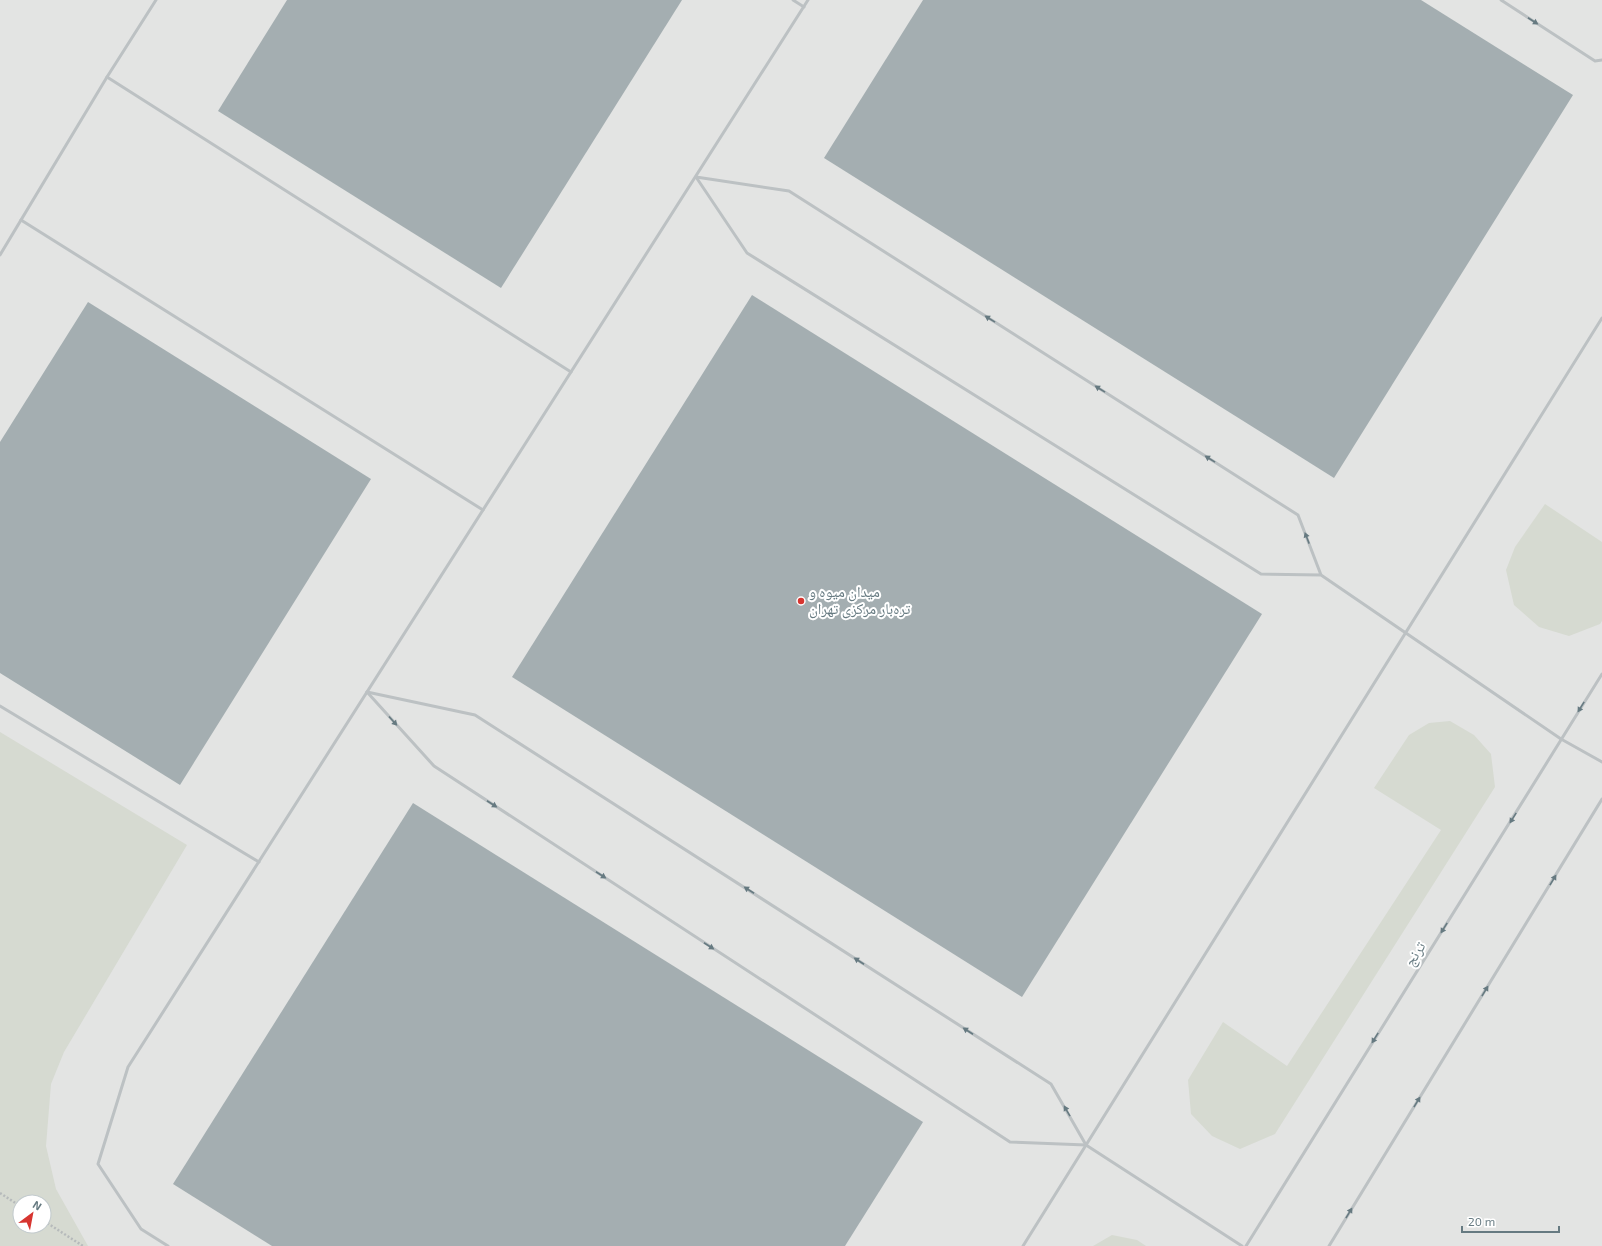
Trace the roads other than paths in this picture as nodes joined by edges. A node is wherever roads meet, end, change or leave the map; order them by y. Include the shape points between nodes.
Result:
1 (156, 0) edge
2 (793, 0) edge
3 (808, 0) edge
4 (1501, 0) edge
5 (804, 7) junction
6 (1602, 60) edge
7 (107, 77) junction
8 (696, 177) junction
9 (21, 220) junction
10 (0, 255) edge
11 (1602, 318) edge
12 (571, 372) junction
13 (483, 510) junction
14 (1321, 575) junction
15 (1406, 633) junction
16 (1602, 674) edge
17 (367, 692) junction
18 (0, 706) edge
19 (1561, 739) junction
20 (1602, 762) edge
21 (1602, 799) edge
22 (259, 862) junction
23 (1086, 1145) junction
24 (168, 1246) edge
25 (1023, 1246) edge
26 (1242, 1246) edge
27 (1246, 1246) edge
28 (1329, 1246) edge

1 - 7 lane
2 - 5 lane
3 - 5 lane
4 -> 6 lane via 1595,61
5 - 8 lane
7 - 9 lane
7 - 12 lane
8 - 12 lane
8 - 14 lane via 747,253 1261,574
14 -> 8 lane via 1298,515 796,195 789,191
9 - 10 lane
9 - 13 lane
11 - 15 lane
12 - 13 lane
13 - 17 lane
14 - 15 lane
15 - 19 lane
15 - 23 lane
16 -> 19 lane, ترنج
17 - 22 lane
17 -> 23 lane via 434,766 1010,1142
23 -> 17 lane via 1051,1084 475,715
18 - 22 lane
19 - 20 lane
19 -> 27 lane, ترنج
28 -> 21 lane
22 - 24 lane via 128,1067 98,1164 140,1229
23 - 25 lane
23 - 26 lane

